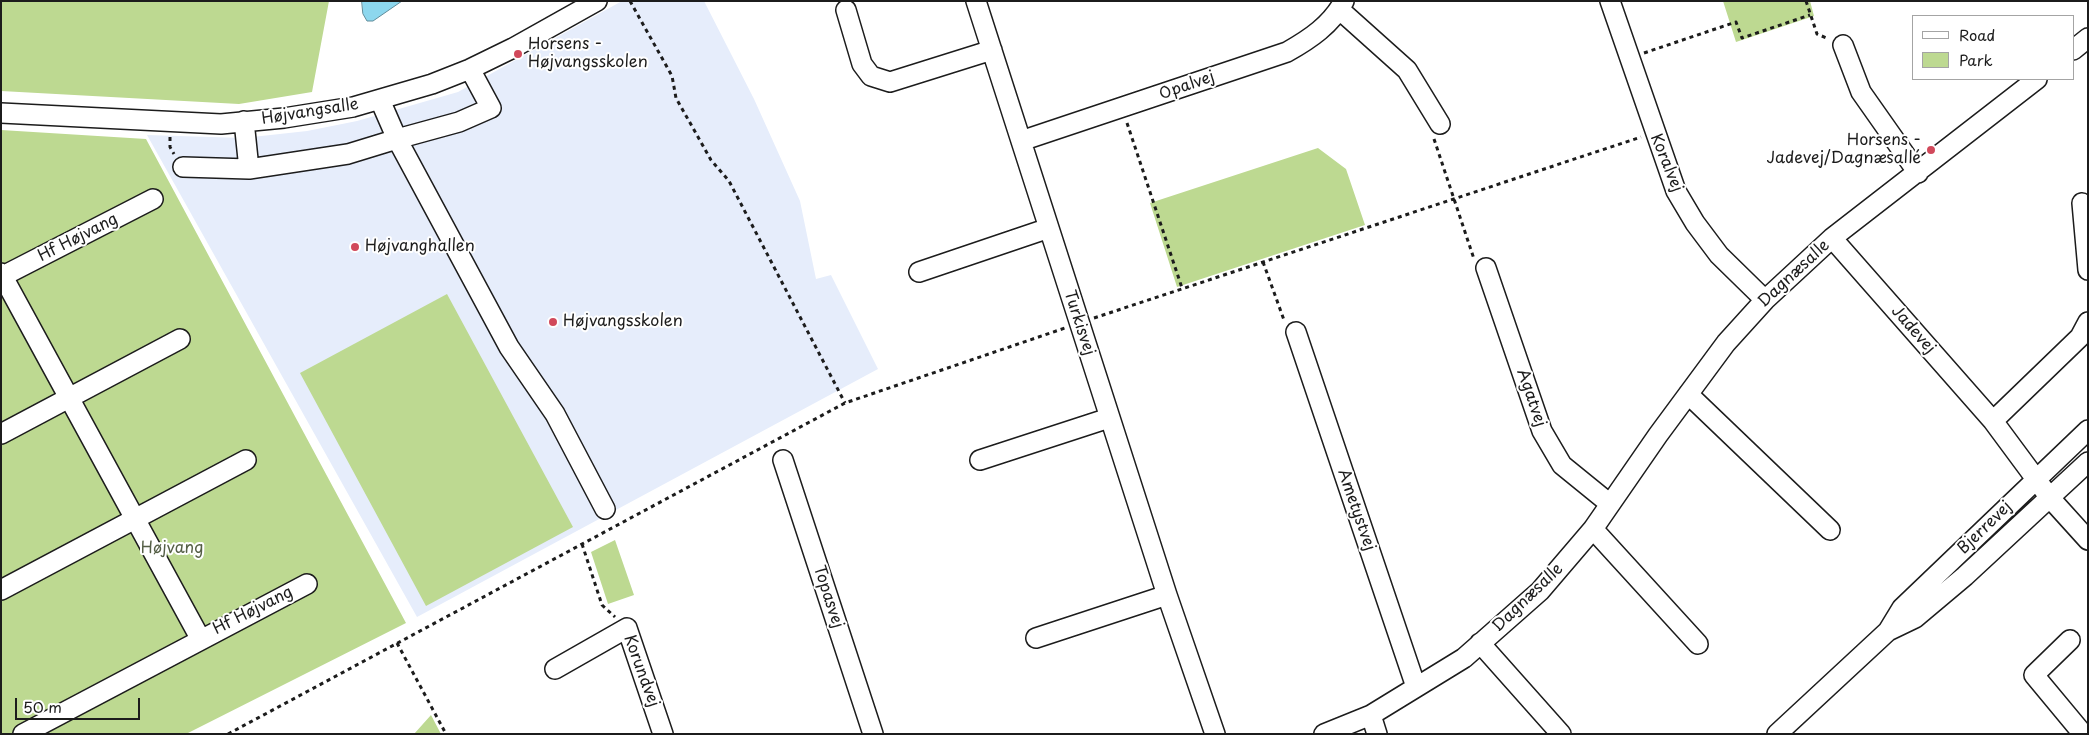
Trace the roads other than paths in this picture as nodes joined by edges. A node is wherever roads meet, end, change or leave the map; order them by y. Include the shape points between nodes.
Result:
1 (597, 1) edge
2 (976, 1) edge
3 (1610, 1) edge
4 (1342, 6) edge
5 (846, 10) dead end
6 (2088, 38) edge
7 (1843, 45) road end
8 (2074, 49) edge
9 (992, 50) junction
10 (470, 69) junction
11 (2036, 80) edge
12 (380, 100) junction
13 (1, 113) edge
14 (244, 121) junction
15 (1440, 124) road end
16 (397, 140) junction
17 (1021, 141) junction
18 (183, 167) road end
19 (249, 169) junction
20 (1918, 173) junction
21 (153, 199) dead end
22 (2082, 203) dead end
23 (1049, 228) junction
24 (1832, 238) junction
25 (1486, 268) road end
26 (2088, 270) edge
27 (919, 272) dead end
28 (2, 276) edge
29 (1765, 300) junction
30 (2088, 322) edge
31 (1296, 332) road end
32 (180, 339) dead end
33 (1688, 394) junction
34 (69, 398) junction
35 (1109, 418) junction
36 (1993, 421) junction
37 (2088, 430) edge
38 (1, 434) edge
39 (246, 460) dead end
40 (783, 460) dead end
41 (980, 460) dead end
42 (2088, 462) edge
43 (2037, 479) junction
44 (2050, 498) junction
45 (1610, 504) junction
46 (605, 509) dead end
47 (134, 519) junction
48 (1593, 529) junction
49 (1830, 530) dead end
50 (2088, 540) edge
51 (307, 584) dead end
52 (1, 590) edge
53 (1167, 595) junction
54 (1888, 631) junction
55 (200, 638) junction
56 (1036, 638) dead end
57 (2070, 640) dead end
58 (1480, 643) junction
59 (1698, 644) dead end
60 (555, 669) dead end
61 (1416, 688) junction
62 (1371, 715) junction
63 (23, 734) edge
64 (663, 734) edge
65 (873, 734) edge
66 (1215, 734) edge
67 (1324, 734) edge
68 (1377, 734) edge
69 (1561, 734) edge
70 (1777, 734) edge
71 (2083, 734) edge

1 - 10 street, Højvangsalle
2 - 9 street, Turkisvej
3 - 29 street, Koralvej via 1676,191 1719,254
4 - 15 street, Opalvej via 1407,70
4 - 17 street, Opalvej via 1316,35 1287,52
5 - 9 street via 862,64 871,76 890,82
6 - 8 street
7 - 20 street via 1861,92
9 - 17 street, Turkisvej
10 - 12 street, Højvangsalle
10 - 16 street via 491,108 458,122
11 - 20 street, Dagnæsalle
12 - 14 street, Højvangsalle via 284,118
12 - 16 street
13 - 14 street, Højvangsalle via 221,124
14 - 19 street
16 - 19 street via 348,154
16 - 46 street via 509,347 555,414
17 - 23 street, Turkisvej
18 - 19 street
20 - 24 street, Dagnæsalle
21 - 28 street, Hf Højvang
22 - 26 street
23 - 27 street
23 - 35 street, Turkisvej
24 - 29 street, Dagnæsalle
24 - 36 street, Jadevej
25 - 45 street, Agatvej via 1549,446 1562,465
28 - 34 street, Hf Højvang
29 - 33 street, Dagnæsalle via 1726,343
30 - 36 street via 2080,337
31 - 61 street, Ametystvej
32 - 34 street
33 - 45 street, Dagnæsalle
33 - 49 street
34 - 38 street
34 - 47 street, Hf Højvang
35 - 41 street
35 - 53 street, Turkisvej
36 - 43 street, Jadevej
37 - 43 street, Bjerrevej
39 - 47 street
40 - 65 street, Topasvej
42 - 44 street, Bjerrevej
43 - 44 street, Jadevej
43 - 54 street, Bjerrevej via 1902,608
44 - 50 street, Jadevej
44 - 54 street, Bjerrevej via 1915,618
45 - 48 street, Dagnæsalle
47 - 52 street
47 - 55 street, Hf Højvang
48 - 58 street, Dagnæsalle via 1540,591
48 - 59 street
51 - 55 street, Hf Højvang
53 - 56 street
53 - 66 street, Turkisvej
54 - 70 street, Bjerrevej
55 - 63 street, Hf Højvang
57 - 71 street via 2034,675
58 - 61 street, Dagnæsalle via 1464,658
58 - 69 street, Dagnæsalle
60 - 64 street, Korundvej via 627,628
61 - 62 street, Dagnæsalle
62 - 67 street, Dagnæsalle
62 - 68 street

